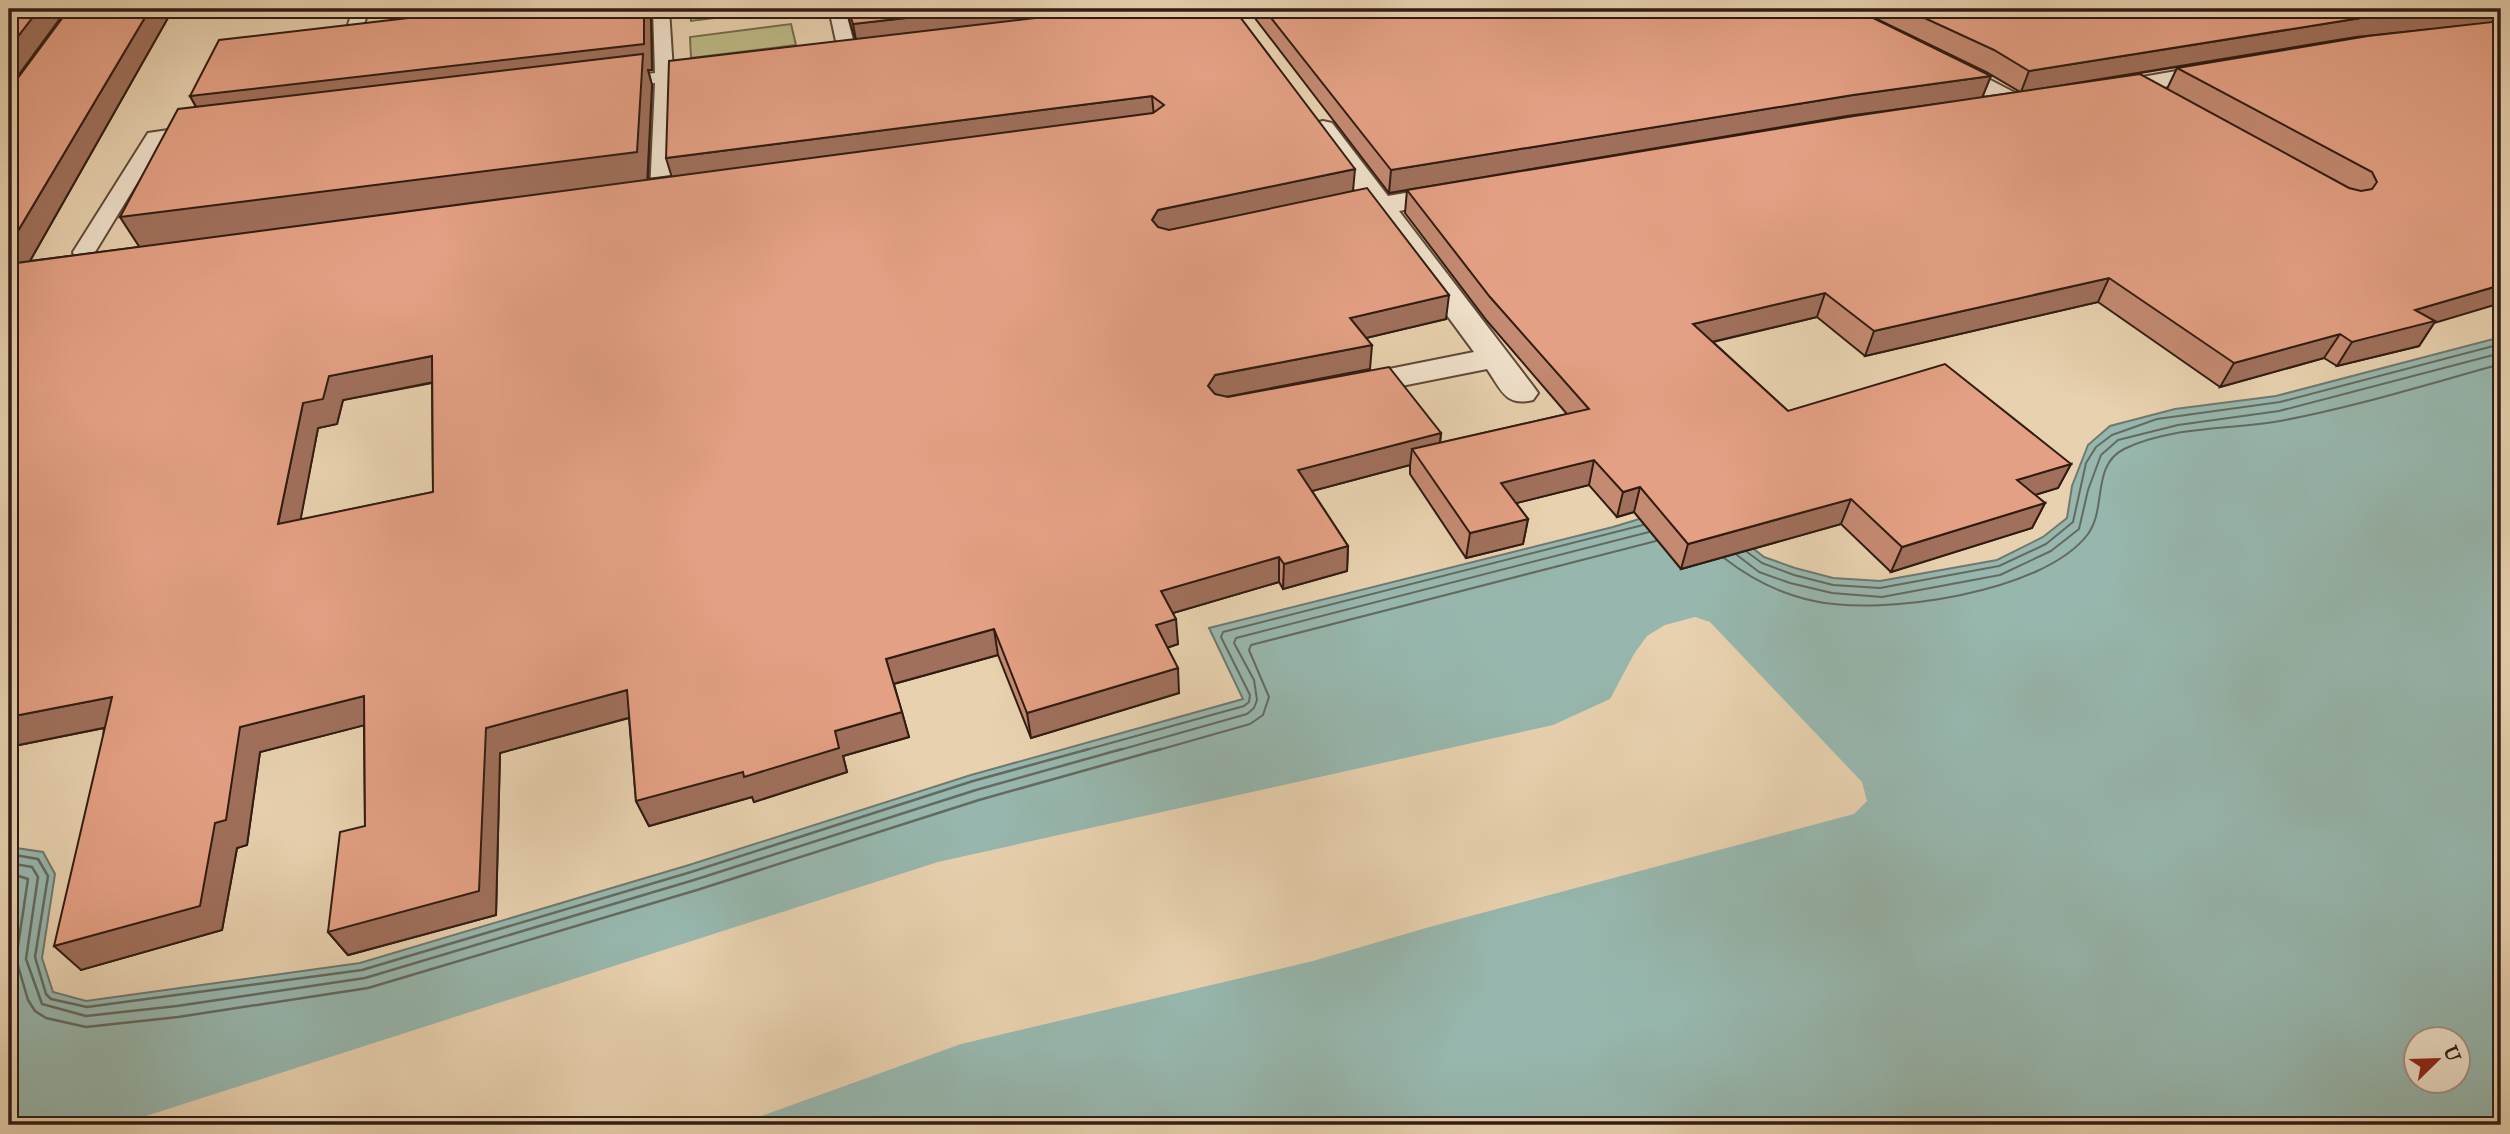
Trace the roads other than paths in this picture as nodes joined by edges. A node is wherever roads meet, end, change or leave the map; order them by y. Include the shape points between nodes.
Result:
1 (361, 9) edge
2 (661, 9) edge
3 (837, 9) edge
4 (310, 43) edge
5 (1926, 54) edge
6 (848, 55) edge
7 (2249, 66) edge
8 (730, 69) edge
9 (664, 77) junction
10 (594, 85) edge
11 (2135, 85) junction
12 (2076, 95) edge
13 (2170, 105) edge
14 (1977, 109) edge
15 (1309, 110) edge
16 (188, 111) edge
17 (220, 129) edge
18 (174, 134) junction
19 (1477, 189) edge
20 (660, 193) edge
21 (1367, 203) junction
22 (134, 261) edge
23 (1495, 358) junction
24 (1321, 391) edge
25 (1521, 393) dead end

1 - 4 lane via 352,38
2 - 9 lane
3 - 6 lane
5 - 14 street via 2028,101
7 - 11 street
8 - 9 lane
9 - 10 lane
9 - 20 lane
11 - 12 street
11 - 13 street
15 - 21 street
16 - 18 lane
17 - 18 lane
18 - 22 lane via 155,137 84,252 85,261 95,265
19 - 21 street
21 - 23 street
23 - 24 street
23 - 25 street

